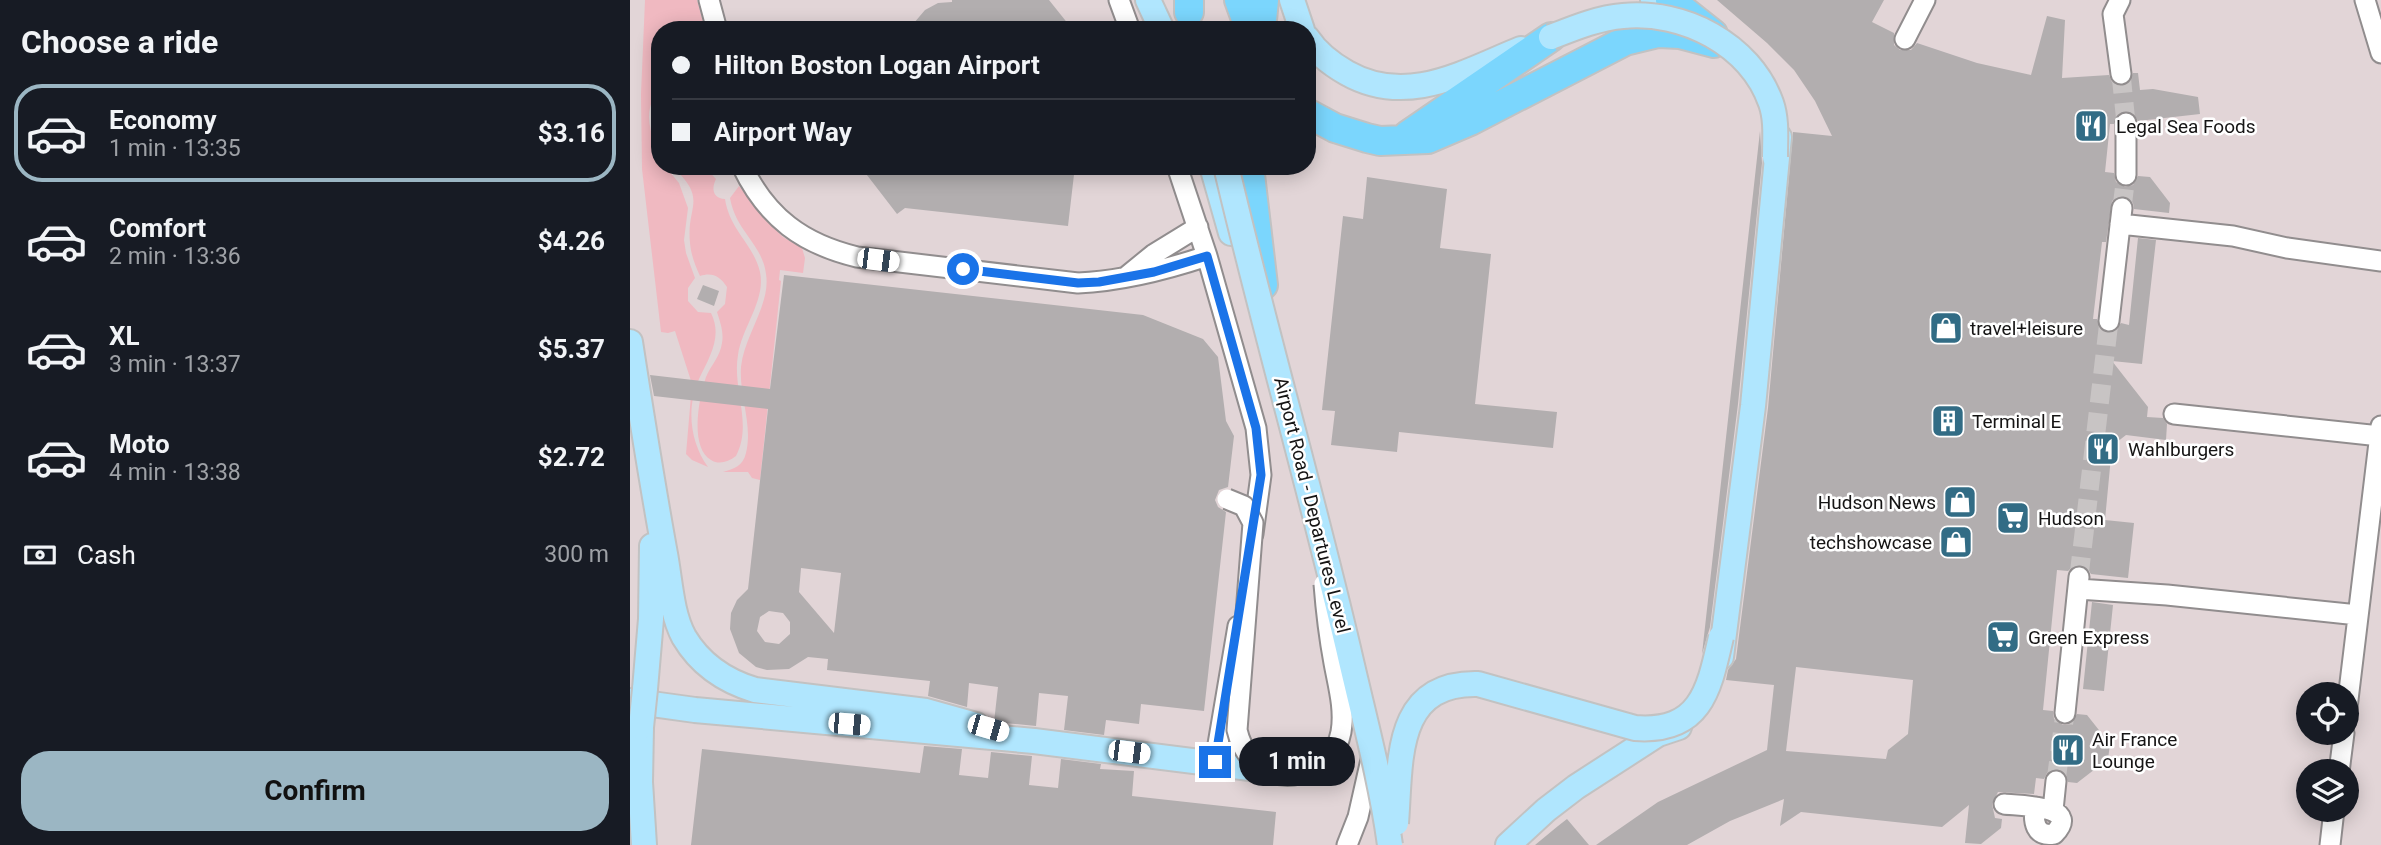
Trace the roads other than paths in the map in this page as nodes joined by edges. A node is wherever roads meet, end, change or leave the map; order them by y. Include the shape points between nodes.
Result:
1 (709, 0) edge
2 (1119, 0) edge
3 (1148, 0) edge
4 (1231, 0) edge
5 (1239, 0) edge
6 (1248, 0) edge
7 (1264, 0) edge
8 (1292, 0) edge
9 (1636, 0) edge
10 (1653, 0) edge
11 (1670, 0) edge
12 (1925, 0) edge
13 (2120, 0) edge
14 (2365, 0) edge
15 (715, 21) edge
16 (1127, 21) edge
17 (1158, 21) edge
18 (1233, 21) edge
19 (1247, 21) edge
20 (1250, 21) edge
21 (1262, 21) edge
22 (1299, 21) edge
23 (1551, 37) junction
24 (1905, 39) dead end
25 (1625, 41) junction
26 (1722, 43) junction
27 (1316, 50) edge
28 (2381, 53) edge
29 (2121, 74) tunnel mouth
30 (1316, 118) edge
31 (2126, 122) tunnel mouth
32 (1396, 141) junction
33 (747, 175) edge
34 (1180, 175) edge
35 (1215, 175) edge
36 (1228, 175) edge
37 (1250, 175) edge
38 (1261, 175) edge
39 (2126, 175) tunnel mouth
40 (1198, 227) junction
41 (1207, 256) junction
42 (2381, 261) edge
43 (1124, 278) junction
44 (2109, 321) tunnel mouth
45 (630, 342) edge
46 (1273, 366) junction
47 (634, 385) edge
48 (2174, 414) dead end
49 (630, 419) edge
50 (2380, 431) edge
51 (649, 468) junction
52 (1227, 499) dead end
53 (1319, 523) junction
54 (1326, 565) junction
55 (2358, 615) junction
56 (2350, 682) edge
57 (634, 694) edge
58 (2072, 709) tunnel mouth
59 (695, 710) junction
60 (635, 723) edge
61 (1658, 734) junction
62 (1034, 741) junction
63 (1372, 752) junction
64 (1215, 762) junction
65 (2056, 781) tunnel mouth
66 (2004, 804) dead end
67 (2333, 822) edge
68 (1390, 840) edge
69 (644, 845) edge
70 (1347, 845) edge
71 (1508, 845) edge
72 (2330, 845) edge

1 - 15 street
2 - 16 street
3 - 17 main road
4 - 18 highway
5 - 19 highway
6 - 20 highway
7 - 21 highway
8 - 22 main road
9 - 25 highway via 1640,18
10 - 26 main road
11 - 26 highway, bridge
12 - 24 street
13 - 29 street via 2113,14
14 - 28 street
23 - 26 main road, bridge via 1600,20 1641,15 1676,20
23 - 27 main road via 1449,78 1405,89 1359,80
23 - 32 highway
25 - 26 highway via 1658,33
25 - 32 highway via 1446,133
26 - 61 main road via 1765,85 1779,121 1779,149 1749,441 1719,669 1699,713
26 - 68 main road, bridge via 1741,57 1766,90 1775,122 1775,147 1724,612 1706,692 1681,722 1652,729 1478,684 1464,683 1433,694 1411,716 1405,732
30 - 32 highway via 1356,135
31 - 39 street
33 - 43 street via 758,197 776,216 834,251 1078,283
34 - 40 street
35 - 46 main road
36 - 46 main road, Airport Road - Departures Level, bridge
37 - 46 highway
38 - 46 highway, bridge
40 - 41 street
40 - 43 street
41 - 43 street
41 - 64 street via 1259,442 1260,490
42 - 44 street via 2121,216
45 - 47 main road
46 - 53 main road, Airport Road - Departures Level, bridge
46 - 54 main road
47 - 49 main road
47 - 51 main road
48 - 50 street
50 - 55 street
51 - 57 main road via 651,619
51 - 62 main road via 678,625 697,655 719,675 765,692 926,711
52 - 53 street, bridge via 1244,506 1253,523 1239,737 1254,763 1286,776 1320,764 1341,735
53 - 68 main road, Airport Road - Departures Level, bridge
54 - 63 main road
54 - 64 main road via 1342,724 1338,742 1321,762 1293,773
55 - 56 street
55 - 58 street via 2079,583
57 - 59 main road
57 - 60 main road, bridge
59 - 60 main road via 662,711
59 - 62 main road
60 - 69 main road
61 - 68 main road via 1494,686 1458,685 1427,701 1406,733
61 - 71 main road via 1563,796
62 - 64 main road
63 - 68 main road
63 - 70 street
65 - 66 street via 2044,808
67 - 72 street

